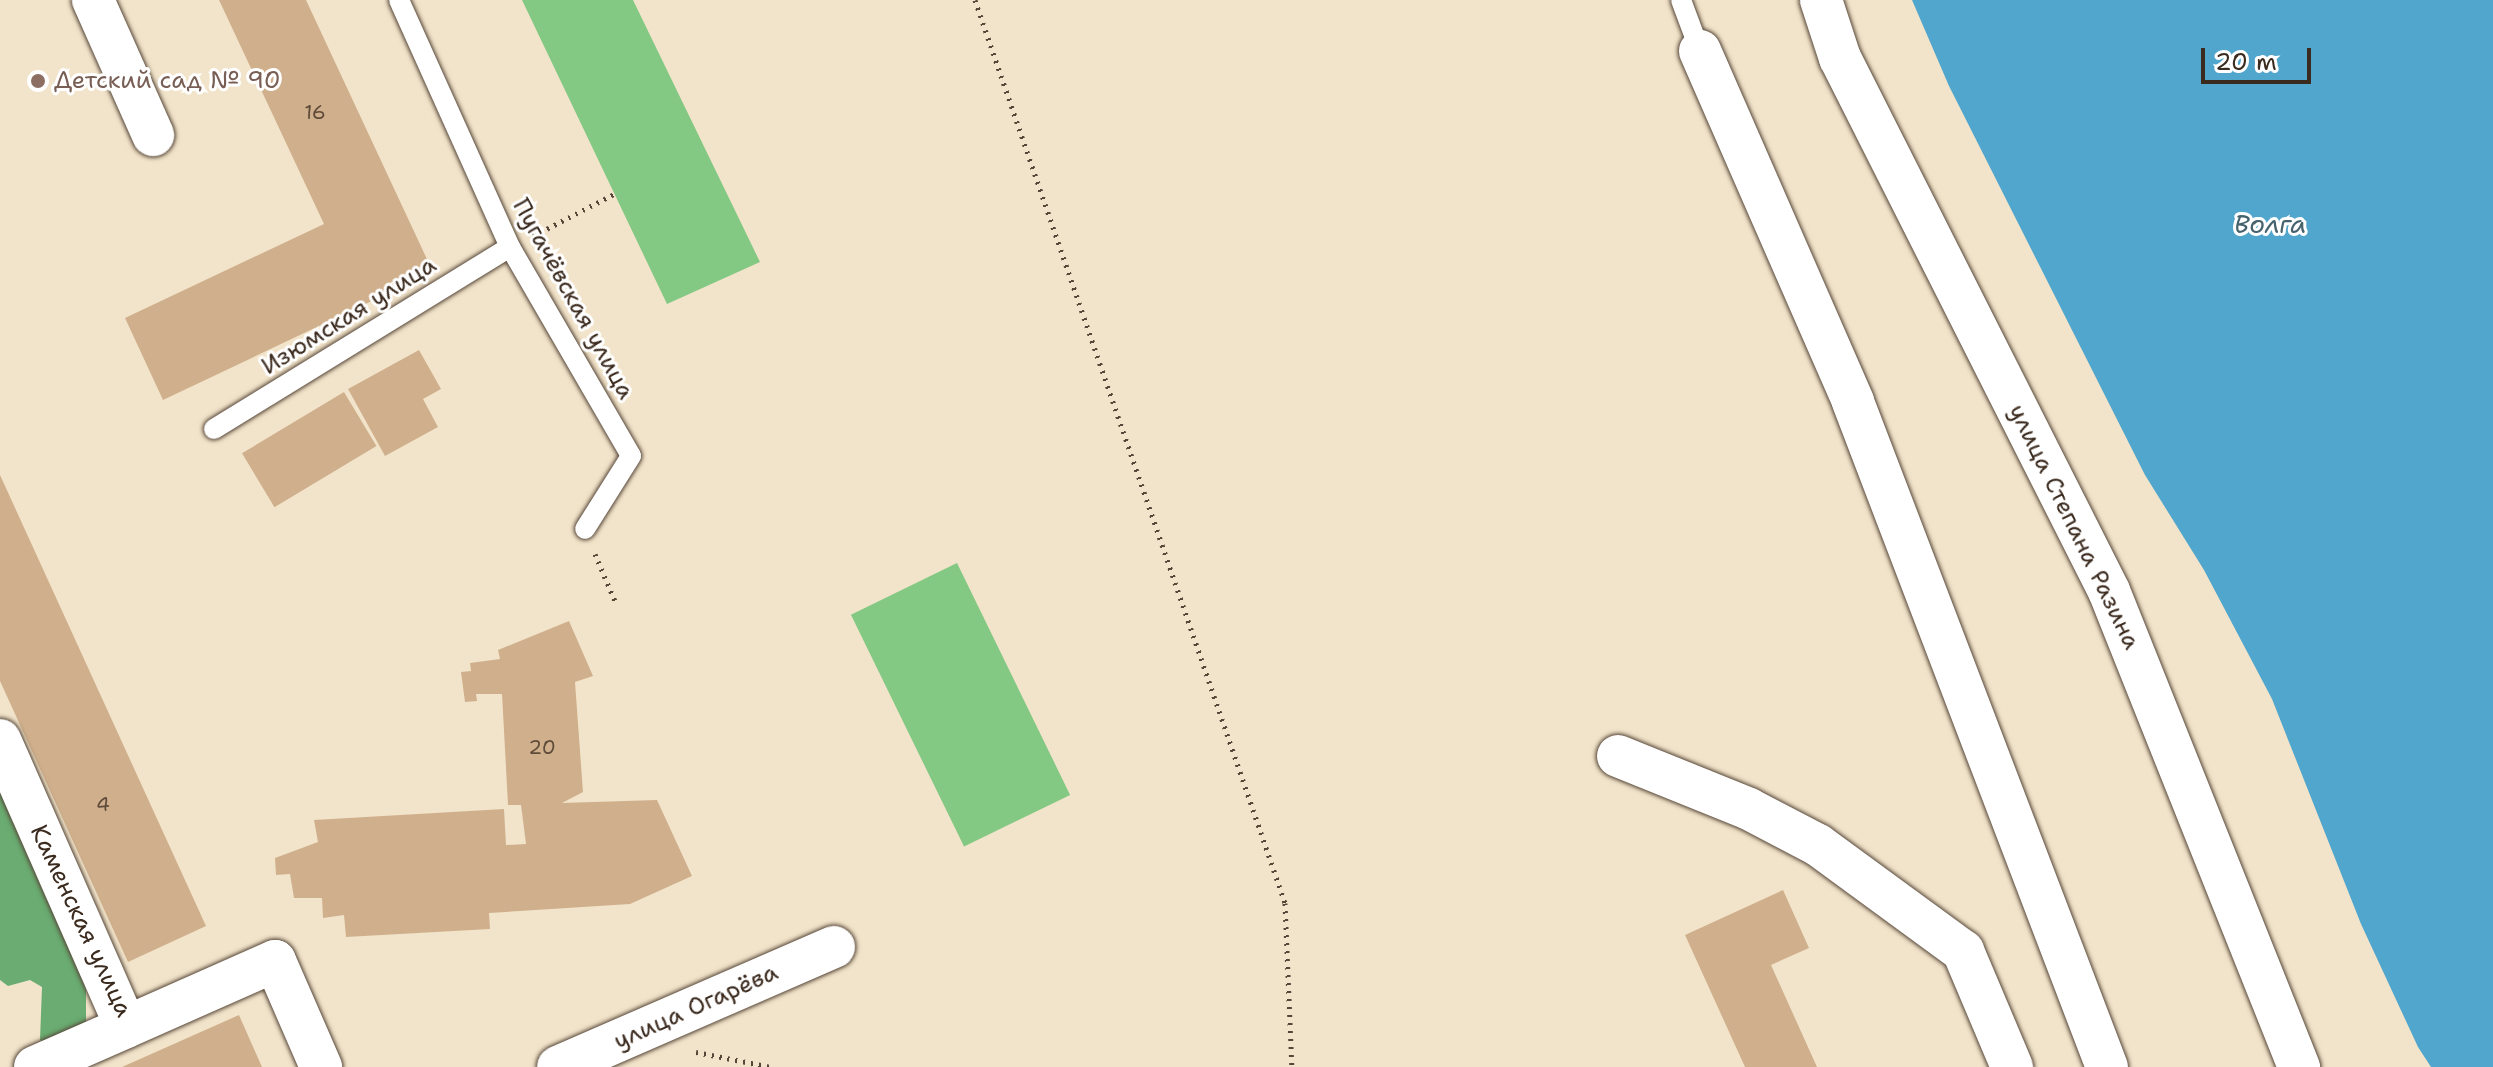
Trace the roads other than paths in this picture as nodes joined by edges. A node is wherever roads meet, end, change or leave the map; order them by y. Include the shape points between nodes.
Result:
1 (93, 0) edge
2 (399, 0) edge
3 (1681, 0) edge
4 (1821, 0) edge
5 (1700, 51) joint
6 (153, 135) dead end
7 (510, 247) junction
8 (214, 429) dead end
9 (585, 529) dead end
10 (0, 740) edge
11 (1618, 756) dead end
12 (834, 947) dead end
13 (126, 1027) junction
14 (35, 1067) edge
15 (321, 1067) edge
16 (558, 1067) edge
17 (2012, 1067) edge
18 (2107, 1067) edge
19 (2299, 1067) edge

1 - 6 street
2 - 7 lane, Пугачёвская улица
3 - 5 lane
4 - 19 street, улица Степана Разина via 1840,58 2109,591
5 - 18 street via 1853,402
7 - 8 lane, Изюмская улица
7 - 9 lane, Пугачёвская улица via 631,456
10 - 13 street, Каменская улица
11 - 17 street via 1749,809 1818,845 1963,951
12 - 16 street, улица Огарёва
13 - 14 street
13 - 15 street, Каменская улица via 275,961

